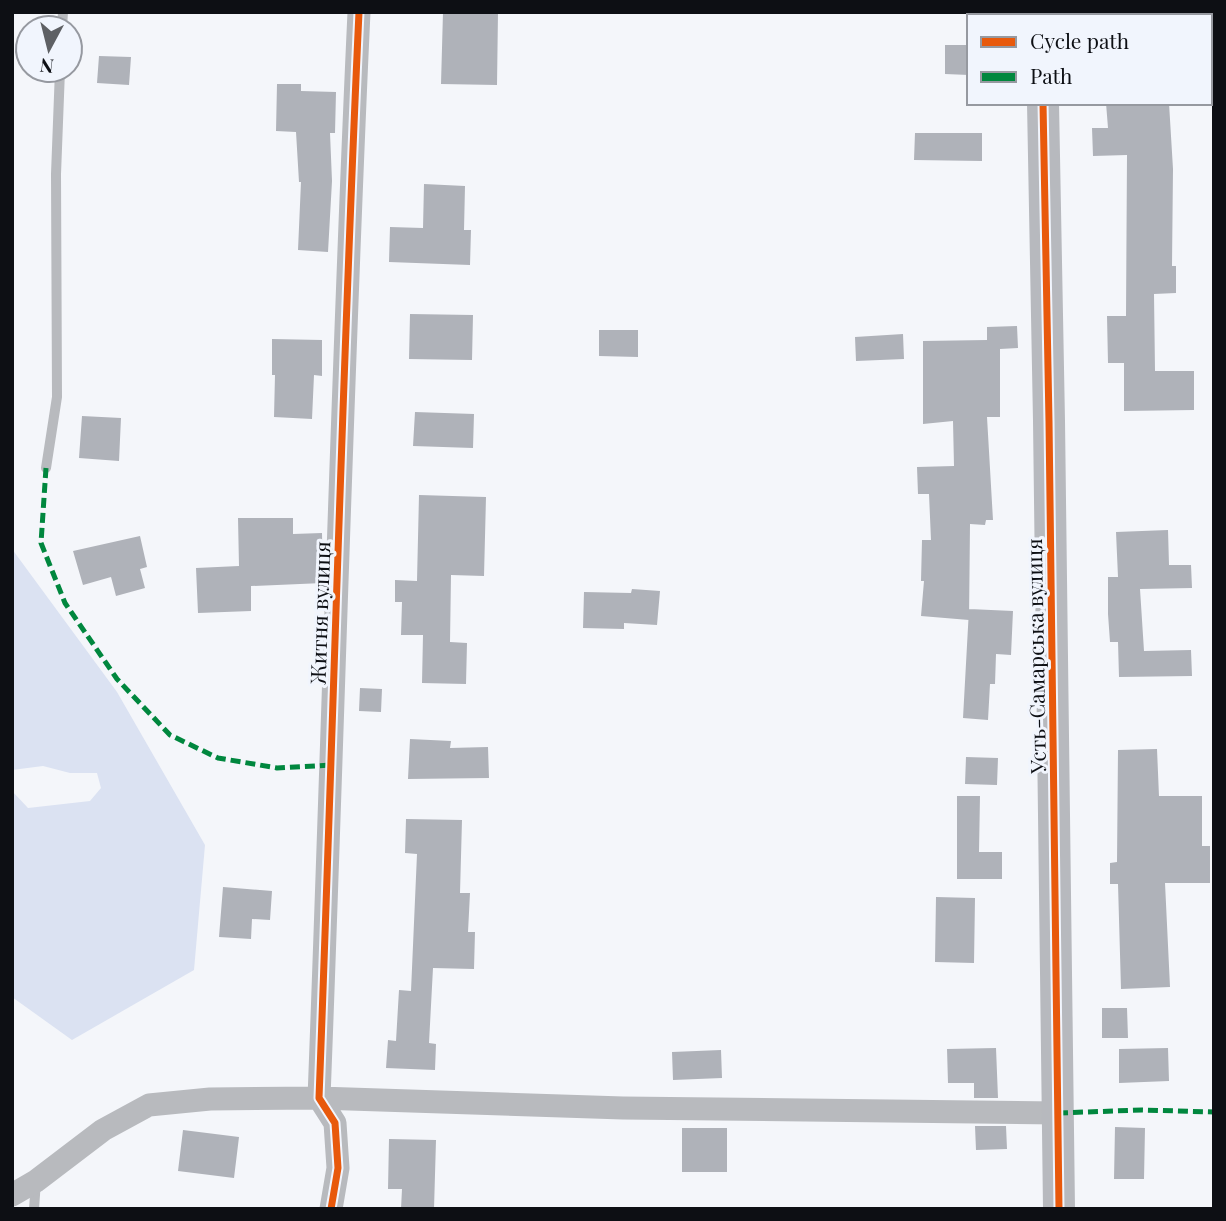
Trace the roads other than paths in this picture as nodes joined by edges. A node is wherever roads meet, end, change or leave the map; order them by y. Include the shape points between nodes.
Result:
1 (359, 12) edge
2 (59, 84) edge
3 (1043, 105) edge
4 (46, 468) dead end
5 (319, 1098) junction
6 (1058, 1113) junction
7 (36, 1181) junction
8 (12, 1195) edge
9 (34, 1209) edge
10 (331, 1209) edge
11 (1059, 1209) edge

1 - 5 street, Житня вулиця
2 - 4 lane via 57,397
3 - 6 street, Усть-Самарська вулиця
5 - 6 street via 623,1108
5 - 7 street via 149,1105 103,1130
5 - 10 street via 335,1123 338,1168
6 - 11 street, Усть-Самарська вулиця
7 - 8 street
7 - 9 lane

